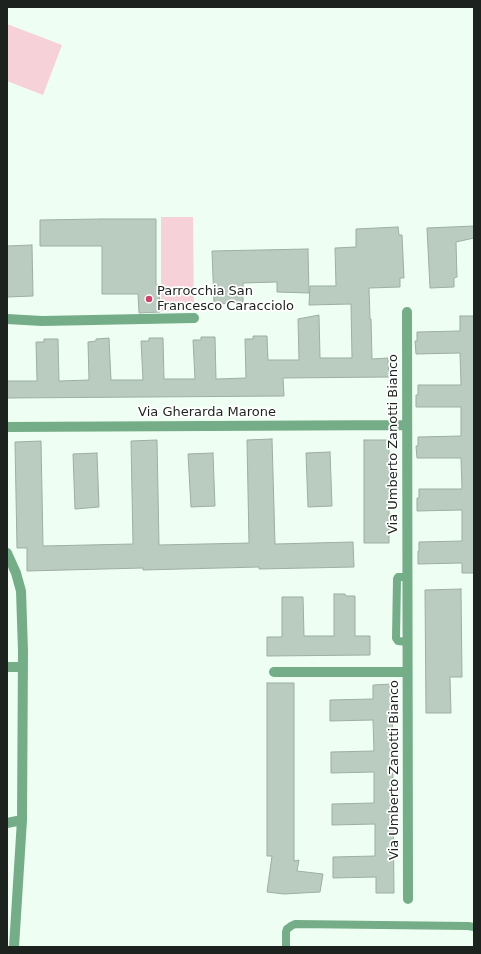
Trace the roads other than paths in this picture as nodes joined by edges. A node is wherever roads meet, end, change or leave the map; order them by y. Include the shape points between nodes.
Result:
1 (407, 312) dead end
2 (194, 318) dead end
3 (7, 319) edge
4 (407, 424) junction
5 (7, 427) edge
6 (7, 553) edge
7 (7, 667) edge
8 (23, 667) junction
9 (274, 672) dead end
10 (407, 672) junction
11 (22, 820) junction
12 (7, 823) edge
13 (408, 899) dead end
14 (474, 927) edge
15 (14, 947) edge
16 (286, 947) edge

1 - 4 street, Via Umberto Zanotti Bianco
2 - 3 street via 42,321
4 - 5 street, Via Gherarda Marone
4 - 10 street, Via Umberto Zanotti Bianco
6 - 8 street via 21,591
7 - 8 street
8 - 11 street
9 - 10 street
10 - 13 street, Via Umberto Zanotti Bianco
11 - 12 street
11 - 15 street
14 - 16 lane via 296,924 290,926 286,932

